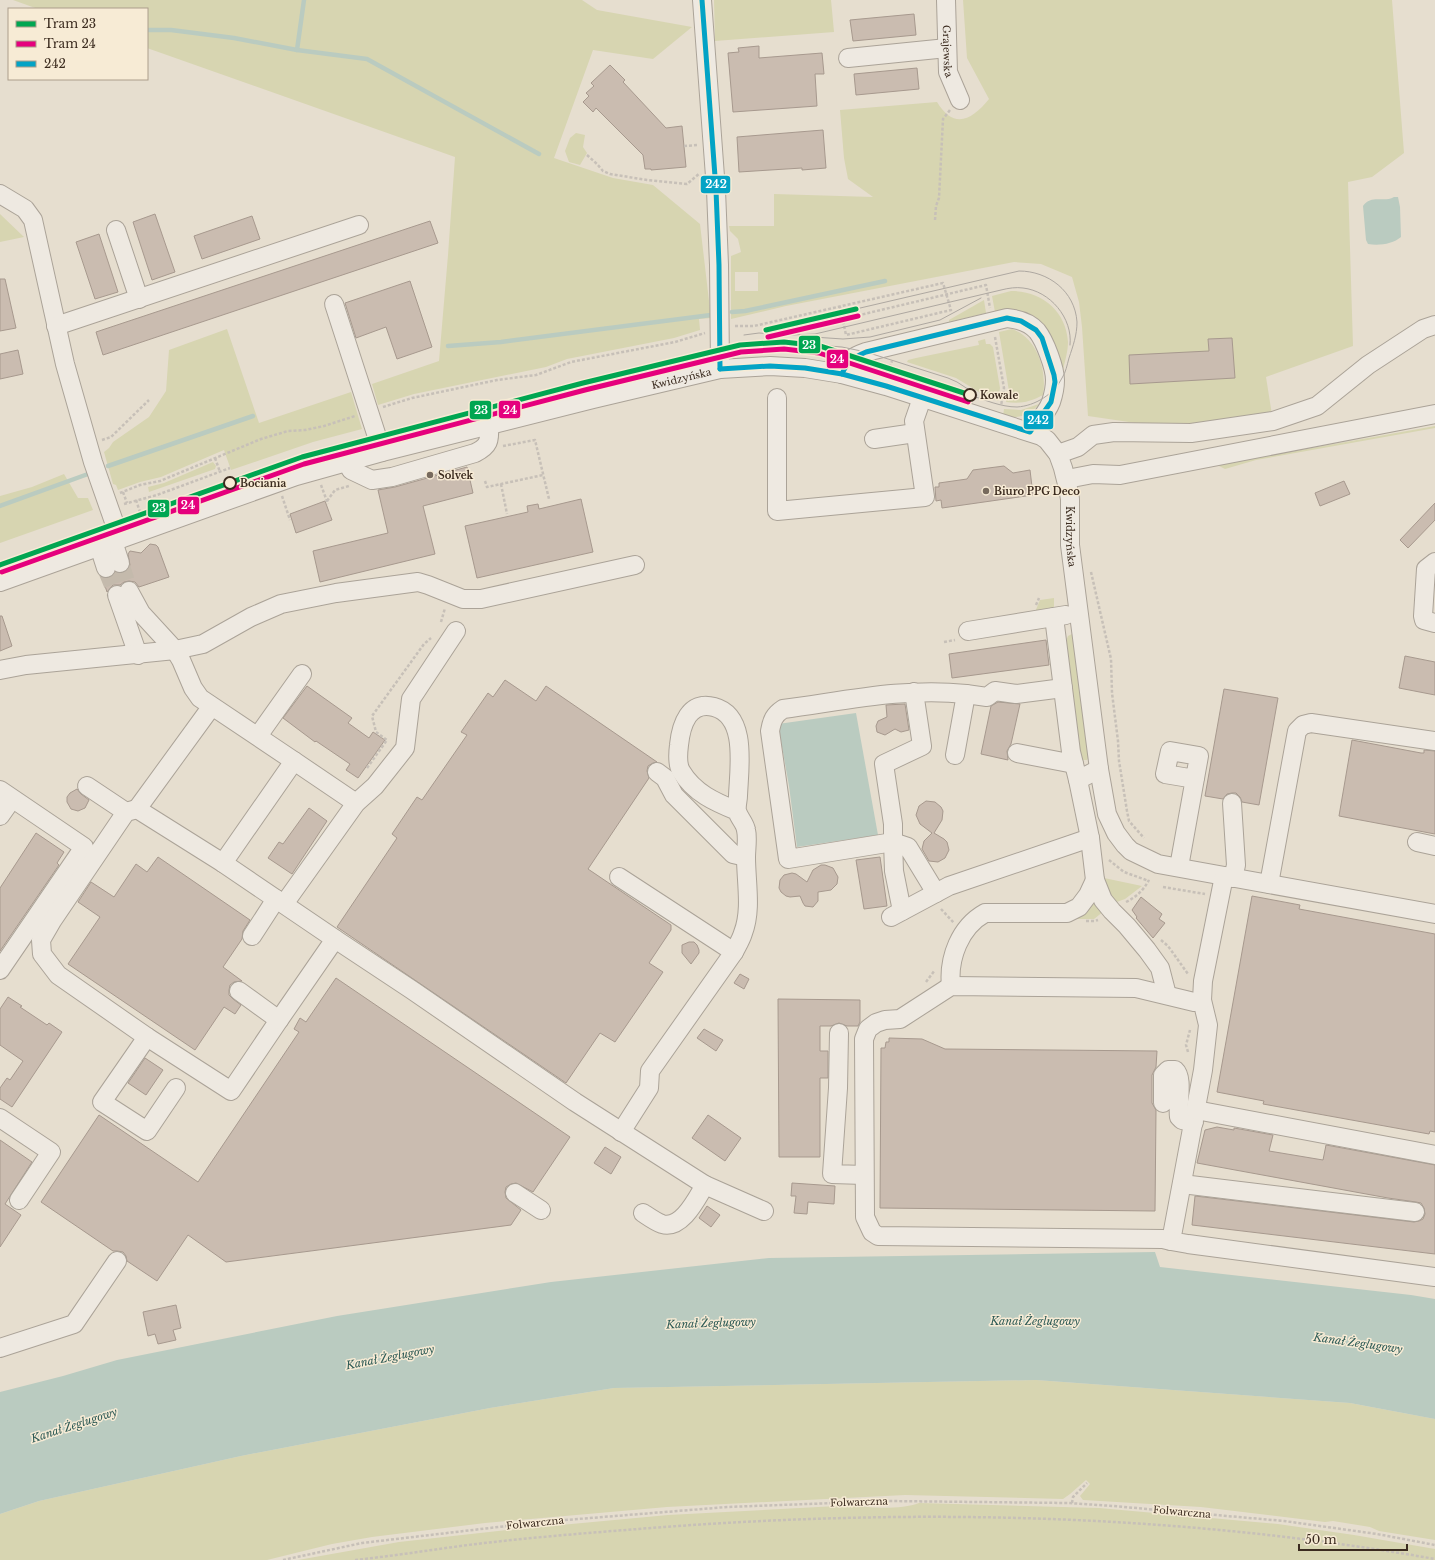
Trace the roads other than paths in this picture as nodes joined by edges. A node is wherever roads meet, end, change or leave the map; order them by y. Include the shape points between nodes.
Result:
1 (702, 0) edge
2 (946, 0) edge
3 (947, 48) junction
4 (848, 58) dead end
5 (960, 100) road end
6 (0, 194) edge
7 (359, 225) dead end
8 (116, 230) dead end
9 (139, 299) junction
10 (334, 304) dead end
11 (1435, 325) edge
12 (56, 326) junction
13 (720, 369) junction
14 (842, 374) junction
15 (777, 398) dead end
16 (922, 398) junction
17 (1435, 414) edge
18 (489, 425) junction
19 (1030, 432) junction
20 (915, 433) junction
21 (874, 439) dead end
22 (382, 452) junction
23 (1058, 454) junction
24 (347, 462) junction
25 (1066, 479) junction
26 (111, 542) junction
27 (1435, 562) edge
28 (635, 565) dead end
29 (113, 566) tunnel mouth
30 (0, 582) edge
31 (1079, 613) junction
32 (1054, 617) junction
33 (1435, 623) edge
34 (449, 627) road end
35 (968, 630) dead end
36 (175, 650) junction
37 (138, 655) junction
38 (0, 670) edge
39 (302, 674) dead end
40 (1063, 688) junction
41 (914, 692) junction
42 (966, 694) junction
43 (212, 706) junction
44 (258, 736) junction
45 (1435, 741) edge
46 (1017, 753) dead end
47 (955, 755) dead end
48 (294, 760) junction
49 (1099, 769) junction
50 (657, 772) dead end
51 (1076, 772) junction
52 (1195, 779) dead end
53 (87, 786) dead end
54 (6, 794) edge
55 (356, 803) junction
56 (1232, 803) dead end
57 (132, 810) junction
58 (737, 811) junction
59 (0, 816) edge
60 (1090, 838) junction
61 (893, 842) junction
62 (1417, 842) dead end
63 (1435, 846) edge
64 (746, 857) junction
65 (223, 863) junction
66 (1178, 868) junction
67 (1228, 877) junction
68 (619, 878) dead end
69 (1095, 880) junction
70 (1269, 884) junction
71 (936, 893) junction
72 (280, 901) junction
73 (1435, 914) edge
74 (252, 936) dead end
75 (335, 939) junction
76 (734, 952) junction
77 (0, 970) edge
78 (951, 986) junction
79 (239, 991) dead end
80 (1167, 995) junction
81 (1202, 1000) junction
82 (280, 1020) junction
83 (839, 1033) dead end
84 (147, 1037) junction
85 (176, 1088) dead end
86 (1163, 1102) dead end
87 (1195, 1116) junction
88 (0, 1118) edge
89 (621, 1132) junction
90 (1435, 1156) edge
91 (864, 1175) junction
92 (1182, 1184) junction
93 (705, 1185) junction
94 (515, 1193) dead end
95 (19, 1200) dead end
96 (542, 1210) dead end
97 (764, 1211) dead end
98 (1415, 1212) dead end
99 (643, 1213) dead end
100 (1171, 1241) junction
101 (117, 1261) dead end
102 (1435, 1277) edge
103 (0, 1348) edge

1 - 13 street via 716,190
2 - 3 street, Grajewska
3 - 4 street
3 - 5 street, Grajewska via 948,72
6 - 12 street via 25,209 33,220
7 - 9 street
8 - 9 street
9 - 12 street
10 - 22 street
11 - 23 street via 1423,329 1368,365 1317,406 1273,421 1191,433 1114,432 1093,435 1078,447
12 - 26 street via 93,462 116,501
13 - 14 street, Kwidzyńska via 770,366
13 - 18 street, Kwidzyńska
14 - 16 street, Kwidzyńska
14 - 19 street via 852,357 866,352 1014,318 1029,325 1042,338 1055,382 1051,402
15 - 20 street via 777,511 925,497
16 - 19 street, Kwidzyńska
16 - 20 street via 914,421
17 - 25 street via 1120,475 1093,474
18 - 22 street, Kwidzyńska
18 - 24 street via 487,445 475,453 392,477 372,480 351,470
19 - 23 street, Kwidzyńska via 1047,440
20 - 21 street
22 - 24 street, Kwidzyńska
23 - 25 street, Kwidzyńska
24 - 26 street, Kwidzyńska via 296,476
25 - 31 street, Kwidzyńska via 1070,500 1070,545
26 - 29 street
26 - 30 street, Kwidzyńska
27 - 33 street via 1426,569 1424,616 1424,620
28 - 36 street via 481,599 464,599 418,582 309,597 281,604 251,617 203,644
31 - 32 street
31 - 49 street, Kwidzyńska
32 - 35 street
32 - 40 street
34 - 55 street via 411,699 404,748 376,786
36 - 37 street
36 - 37 street via 122,595
36 - 43 street via 182,660 193,688 200,698
37 - 38 street via 26,665
39 - 44 street
40 - 42 street via 1016,694 995,691 987,697
40 - 51 street
41 - 42 street via 941,691
41 - 61 street via 922,746 884,764 893,824
41 - 61 street via 783,709 776,714 770,731 788,859
42 - 47 street
43 - 44 street
43 - 57 street
44 - 48 street
45 - 70 street via 1311,723 1303,725 1297,731
46 - 51 street
48 - 55 street
48 - 65 street
49 - 51 street
49 - 66 street, Kwidzyńska via 1107,814 1116,833 1131,851 1153,862
50 - 64 street via 665,778 674,795 733,854
51 - 60 street
52 - 66 street
53 - 57 street
54 - 59 street
54 - 77 street via 84,847
55 - 72 street
56 - 67 street via 1236,865
57 - 65 street
57 - 84 street via 41,940 42,954 58,975
58 - 58 street via 738,732 732,718 723,710 703,706 693,710 684,720 678,755 680,769 696,789 711,800
58 - 64 street via 746,830
60 - 69 street
60 - 71 street via 949,886
61 - 71 street via 908,847
61 - 71 street via 896,914
62 - 63 street
64 - 76 street via 748,910 744,932
65 - 72 street
66 - 67 street, Kwidzyńska
67 - 70 street, Kwidzyńska
67 - 81 street via 1203,981
68 - 76 street
69 - 78 street via 1079,907 1067,913 985,913 975,918 965,930 953,954
69 - 80 street via 1105,904 1128,926 1160,968
70 - 73 street, Kwidzyńska
72 - 74 street
72 - 75 street
75 - 82 street
75 - 89 street
76 - 89 street via 650,1071 650,1088
78 - 80 street via 1136,988
78 - 91 street via 900,1019 876,1022 868,1030 864,1039
79 - 82 street
80 - 81 street via 1194,1002
81 - 87 street via 1208,1026
82 - 84 street via 231,1092
83 - 91 street via 832,1174
84 - 85 street via 102,1102 147,1131
86 - 87 street via 1164,1075 1168,1070 1175,1070 1180,1077 1179,1117 1182,1120
87 - 90 street
87 - 92 street
88 - 95 street via 51,1152
89 - 93 street
91 - 100 street via 865,1218 872,1232 878,1236
92 - 98 street
92 - 100 street
93 - 97 street
93 - 99 street via 686,1214 673,1224 663,1224
94 - 96 street
100 - 102 street
101 - 103 street via 74,1324

